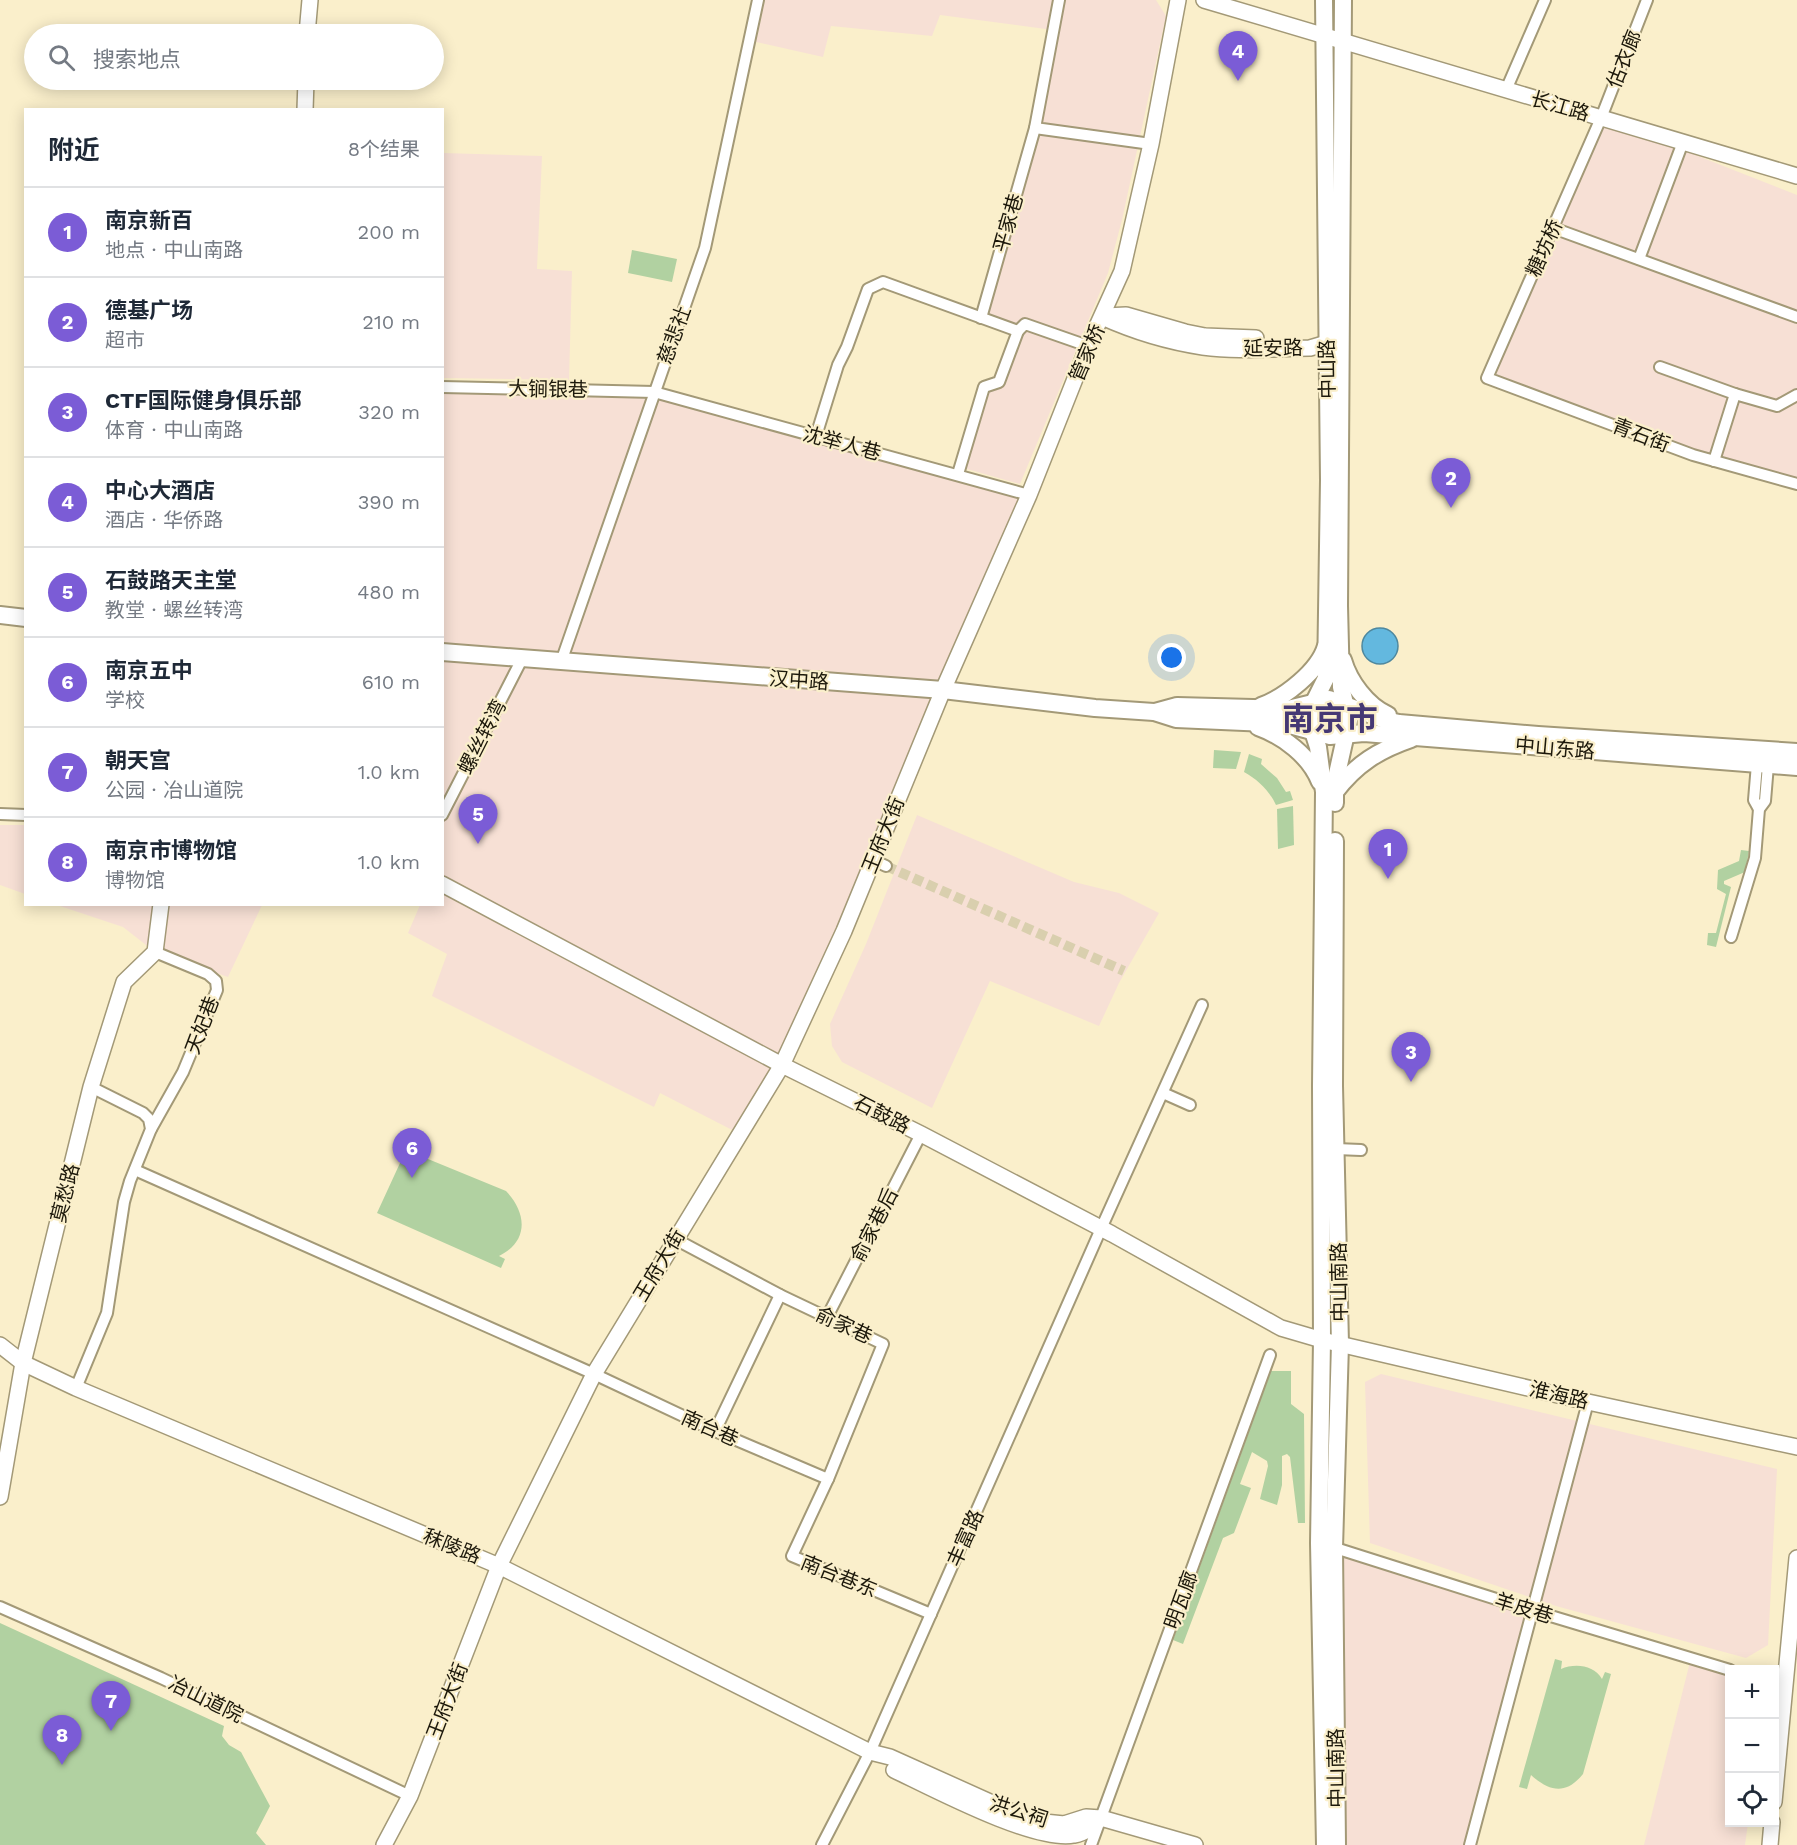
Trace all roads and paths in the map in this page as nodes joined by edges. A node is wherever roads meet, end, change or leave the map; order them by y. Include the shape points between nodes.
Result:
1 (300, 0) edge
2 (310, 0) edge
3 (758, 0) edge
4 (1059, 0) edge
5 (1178, 0) edge
6 (1204, 0) edge
7 (1324, 0) edge
8 (1343, 0) edge
9 (1545, 0) edge
10 (1647, 0) edge
11 (308, 16) junction
12 (308, 24) edge
13 (1323, 36) junction
14 (1343, 42) junction
15 (306, 90) edge
16 (1506, 90) junction
17 (305, 108) edge
18 (1600, 118) junction
19 (1035, 128) junction
20 (1683, 142) junction
21 (1151, 144) junction
22 (1797, 176) edge
23 (1553, 228) junction
24 (1639, 259) junction
25 (1102, 316) junction
26 (1797, 317) edge
27 (981, 318) junction
28 (1018, 331) junction
29 (1327, 343) junction
30 (1088, 346) junction
31 (1659, 367) dead end
32 (1487, 378) joint
33 (444, 387) edge
34 (654, 392) junction
35 (1736, 394) junction
36 (1797, 395) edge
37 (816, 436) junction
38 (1714, 461) dead end
39 (958, 474) junction
40 (1797, 484) edge
41 (1029, 495) junction
42 (0, 615) edge
43 (24, 618) edge
44 (1333, 645) junction
45 (444, 652) edge
46 (522, 659) junction
47 (561, 662) junction
48 (943, 690) junction
49 (1321, 702) junction
50 (1246, 715) junction
51 (1347, 720) junction
52 (1418, 731) junction
53 (1314, 732) junction
54 (1797, 752) edge
55 (1762, 764) junction
56 (1797, 767) edge
57 (1329, 792) junction
58 (444, 811) edge
59 (0, 814) edge
60 (24, 815) edge
61 (444, 885) edge
62 (161, 906) edge
63 (1731, 937) dead end
64 (155, 952) junction
65 (1202, 1005) dead end
66 (782, 1065) junction
67 (91, 1087) junction
68 (1163, 1093) junction
69 (1190, 1105) dead end
70 (151, 1129) junction
71 (921, 1134) junction
72 (1336, 1149) junction
73 (1361, 1150) dead end
74 (135, 1170) junction
75 (1101, 1228) junction
76 (675, 1239) junction
77 (780, 1295) junction
78 (827, 1317) junction
79 (1322, 1340) junction
80 (1340, 1344) junction
81 (0, 1345) edge
82 (1270, 1355) dead end
83 (23, 1363) junction
84 (594, 1374) junction
85 (76, 1388) junction
86 (1588, 1402) junction
87 (715, 1431) junction
88 (1797, 1448) edge
89 (828, 1479) junction
90 (0, 1497) edge
91 (1326, 1545) junction
92 (1797, 1558) edge
93 (499, 1566) junction
94 (0, 1607) edge
95 (1534, 1611) junction
96 (931, 1614) junction
97 (1725, 1668) edge
98 (1786, 1688) edge
99 (870, 1752) junction
100 (1777, 1773) edge
101 (410, 1796) junction
102 (1101, 1818) junction
103 (1772, 1827) edge
104 (384, 1845) edge
105 (822, 1845) edge
106 (1091, 1845) edge
107 (1195, 1845) edge
108 (1325, 1845) edge
109 (1337, 1845) edge
110 (1470, 1845) edge
111 (1770, 1845) edge

1 - 11 street
2 - 11 street
3 - 34 street, 慈悲社 via 705,248
4 - 19 street, 平家巷
5 - 21 street, 管家桥
6 - 13 street, 长江路
7 - 13 main road, 中山路
8 - 14 main road, 中山路
9 - 16 street
10 - 18 street, 估衣廊
11 - 12 street
13 - 14 street, 长江路
13 - 29 main road, 中山路
14 - 16 street, 长江路
14 - 44 main road, 中山路
15 - 17 street
16 - 18 street, 长江路
18 - 20 street, 长江路
18 - 23 street, 糖坊桥
19 - 21 street
19 - 27 street, 平家巷
20 - 22 street, 长江路
20 - 24 street
21 - 25 street, 管家桥 via 1122,271
23 - 24 street
23 - 32 street, 糖坊桥
24 - 26 street
25 - 29 street, 延安路 via 1126,315 1205,336 1311,338
25 - 30 street, 管家桥
27 - 28 street
27 - 37 street via 883,282 868,290 838,365
28 - 30 street via 1025,324
28 - 39 street via 999,382 984,387
29 - 44 main road, 中山路
30 - 41 street, 管家桥
31 - 35 street
32 - 40 street, 青石街 via 1693,455
33 - 34 street, 大锏银巷
34 - 37 street, 沈举人巷
34 - 47 street, 慈悲社
35 - 36 street via 1777,406
35 - 38 street
37 - 39 street, 沈举人巷
39 - 41 street, 沈举人巷
41 - 48 street, 管家桥
42 - 43 main road
44 - 49 main road, 中山路
44 - 50 main road via 1285,695
44 - 51 main road, 中山路
44 - 52 main road via 1360,692 1382,712
45 - 46 main road, 汉中路
46 - 47 main road, 汉中路
46 - 58 street, 螺丝转湾
47 - 48 main road, 汉中路
48 - 50 main road, 汉中路 via 1095,708 1154,712 1177,706
48 - 66 street, 王府大街 via 879,863
49 - 50 main road, 汉中路
49 - 51 main road, 中山东路
49 - 53 main road, 中山路 via 1309,719
50 - 53 main road, 汉中路
50 - 57 main road via 1284,739
51 - 52 main road, 中山东路 via 1385,720
51 - 52 main road, 中山东路 via 1364,733
51 - 53 main road, 中山东路 via 1329,736
51 - 57 main road, 中山南路 via 1337,773
52 - 54 main road, 中山东路
52 - 55 main road, 中山东路
52 - 57 main road via 1371,756
53 - 57 main road, 中山南路
55 - 56 main road, 中山东路
55 - 63 street via 1754,800 1759,809 1755,858
57 - 72 main road, 中山南路
57 - 79 main road, 中山南路 via 1320,1097
59 - 60 street
61 - 66 street, 石鼓路
62 - 64 street
64 - 67 street, 莫愁路 via 124,982
64 - 70 street, 天妃巷 via 208,974 216,981 217,990 183,1072
65 - 68 street, 丰富路
66 - 71 street, 石鼓路
66 - 76 street, 王府大街
67 - 70 street via 143,1113
67 - 83 street, 莫愁路
68 - 69 street
68 - 75 street, 丰富路
70 - 74 street
71 - 75 street, 石鼓路
71 - 78 street, 俞家巷后
72 - 73 street
72 - 80 main road, 中山南路
74 - 84 street, 南台巷
74 - 85 street via 124,1202 107,1313
75 - 79 street, 石鼓路 via 1281,1328
75 - 96 street, 丰富路
76 - 77 street, 俞家巷
76 - 84 street, 王府大街
77 - 78 street, 俞家巷
77 - 87 street
78 - 89 street, 俞家巷 via 883,1344
79 - 80 street, 淮海路
79 - 91 main road, 中山南路
80 - 86 street, 淮海路
80 - 91 main road, 中山南路
81 - 83 street, 秣陵路
82 - 102 street, 明瓦廊
83 - 85 street, 秣陵路
83 - 90 street, 莫愁路
84 - 87 street, 南台巷
84 - 93 street, 王府大街
85 - 93 street, 秣陵路
86 - 88 street, 淮海路
86 - 95 street
87 - 89 street, 南台巷
89 - 96 street, 南台巷东 via 792,1556
91 - 95 street, 羊皮巷
91 - 108 main road, 中山南路
91 - 109 main road, 中山南路
92 - 98 street
93 - 99 street, 秣陵路
93 - 101 street, 王府大街
94 - 101 street, 冶山道院
95 - 97 street, 羊皮巷
95 - 110 street
96 - 99 street, 丰富路
98 - 100 street
99 - 102 street, 洪公祠 via 890,1757 1029,1818 1064,1824 1086,1817
99 - 105 street, 丰富路
101 - 104 street, 王府大街
102 - 106 street, 明瓦廊
102 - 107 street
103 - 111 street

